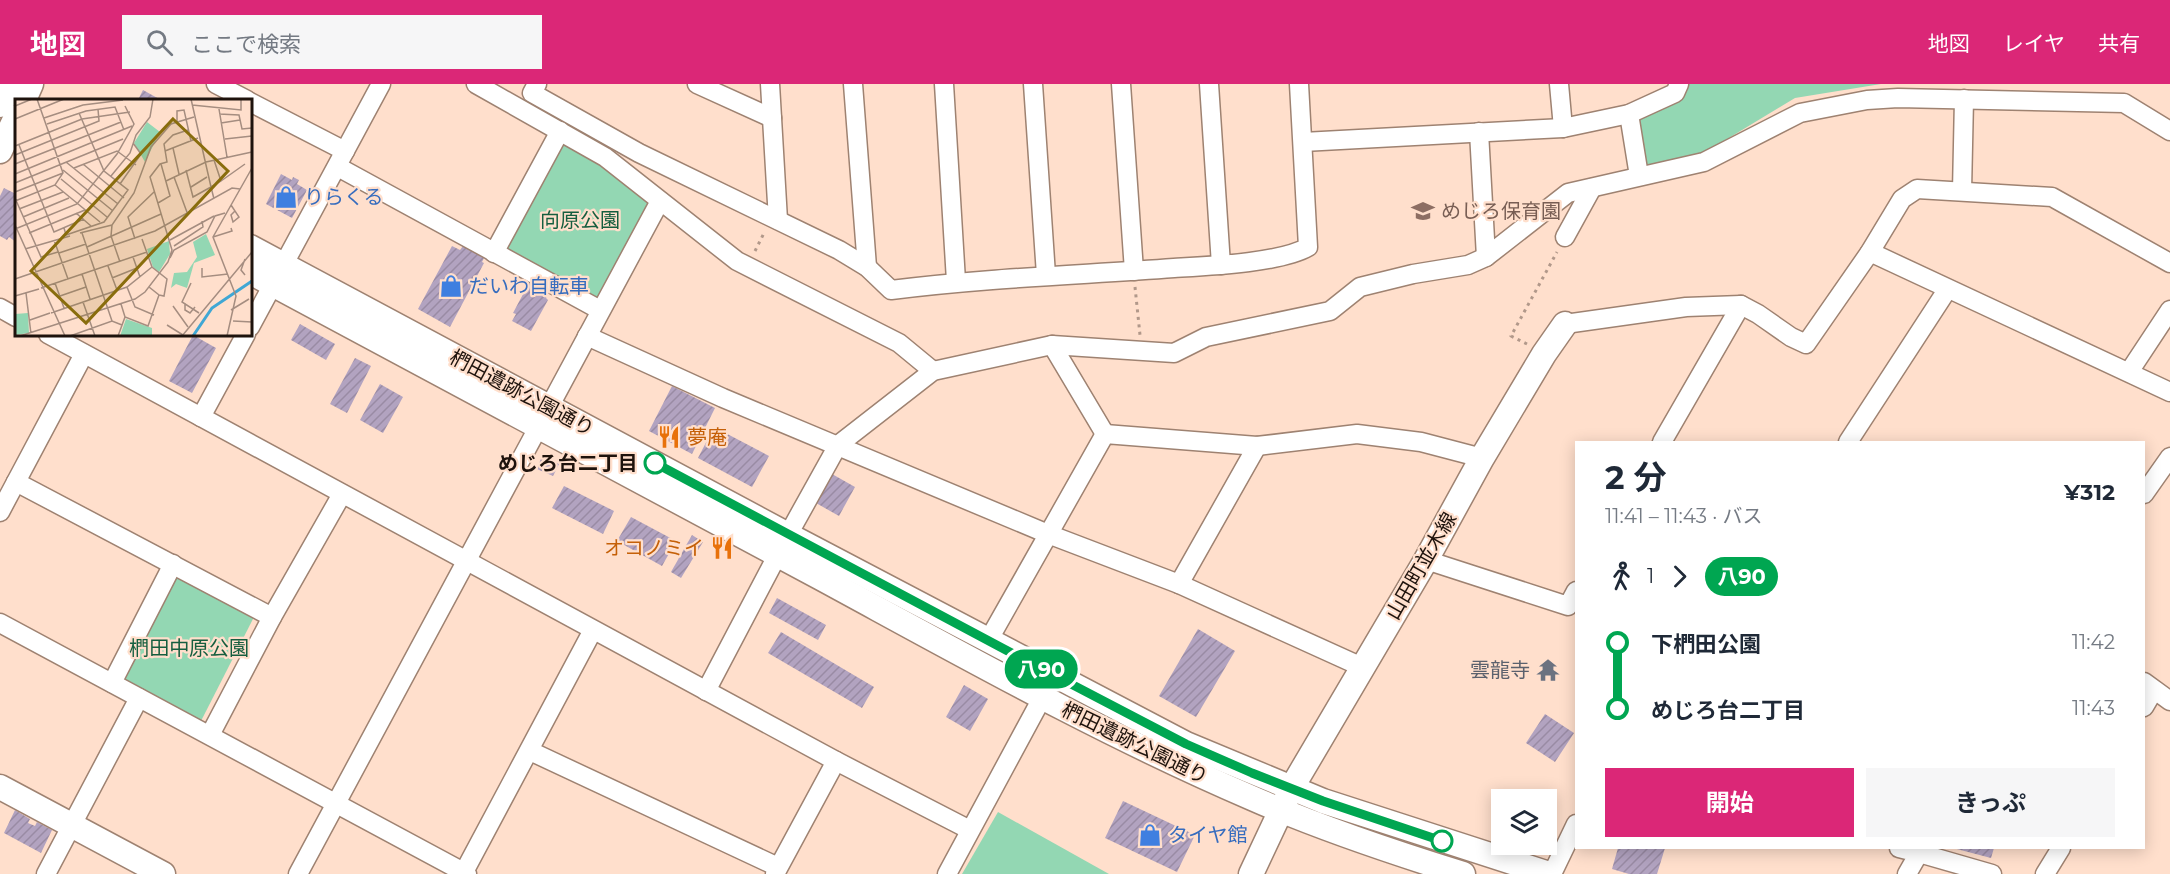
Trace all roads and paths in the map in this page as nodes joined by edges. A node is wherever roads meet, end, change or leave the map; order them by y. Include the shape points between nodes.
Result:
1 (10, 84) edge
2 (32, 84) edge
3 (216, 84) edge
4 (381, 84) edge
5 (476, 84) edge
6 (537, 84) edge
7 (697, 84) edge
8 (770, 84) edge
9 (853, 84) edge
10 (944, 84) edge
11 (1033, 84) edge
12 (1121, 84) edge
13 (1209, 84) edge
14 (1299, 84) edge
15 (1559, 84) edge
16 (1679, 84) edge
17 (24, 99) edge
18 (245, 99) edge
19 (1965, 99) junction
20 (252, 103) edge
21 (1629, 114) junction
22 (772, 118) junction
23 (9, 125) edge
24 (1563, 128) junction
25 (560, 131) junction
26 (2170, 131) edge
27 (1479, 132) junction
28 (1303, 142) junction
29 (341, 159) junction
30 (1639, 176) junction
31 (1592, 188) junction
32 (1962, 191) junction
33 (660, 201) junction
34 (775, 219) junction
35 (1566, 237) joint
36 (252, 249) edge
37 (1870, 252) junction
38 (494, 253) junction
39 (1486, 257) junction
40 (2170, 263) edge
41 (1221, 265) junction
42 (747, 266) junction
43 (867, 267) junction
44 (1134, 271) junction
45 (252, 272) edge
46 (279, 275) junction
47 (1046, 275) junction
48 (956, 281) junction
49 (1947, 290) junction
50 (1742, 305) junction
51 (0, 308) edge
52 (600, 310) junction
53 (2170, 310) edge
54 (15, 316) edge
55 (252, 323) edge
56 (1565, 324) joint
57 (52, 336) edge
58 (245, 336) edge
59 (587, 336) junction
60 (1052, 345) junction
61 (1141, 349) junction
62 (84, 354) junction
63 (1544, 354) junction
64 (933, 371) junction
65 (2129, 372) junction
66 (2170, 392) edge
67 (201, 417) junction
68 (544, 417) junction
69 (1105, 434) junction
70 (1663, 441) edge
71 (1849, 441) edge
72 (838, 445) junction
73 (1257, 446) junction
74 (2170, 457) edge
75 (1482, 458) junction
76 (16, 482) junction
77 (2145, 493) edge
78 (342, 494) junction
79 (0, 512) edge
80 (1048, 534) junction
81 (783, 545) junction
82 (466, 559) junction
83 (1426, 560) junction
84 (173, 564) junction
85 (1179, 584) junction
86 (1574, 602) edge
87 (272, 617) junction
88 (0, 623) edge
89 (593, 630) junction
90 (988, 641) junction
91 (1362, 667) junction
92 (112, 683) junction
93 (2149, 686) edge
94 (706, 691) junction
95 (139, 698) junction
96 (1042, 698) junction
97 (2170, 701) edge
98 (2145, 703) edge
99 (210, 735) junction
100 (530, 751) junction
101 (836, 762) junction
102 (0, 787) edge
103 (1286, 799) junction
104 (336, 803) junction
105 (72, 826) junction
106 (1575, 826) edge
107 (970, 830) junction
108 (2060, 849) edge
109 (1921, 850) edge
110 (776, 871) edge
111 (466, 873) edge
112 (46, 874) edge
113 (164, 874) edge
114 (298, 874) edge
115 (947, 874) edge
116 (1251, 874) edge
117 (1463, 874) edge
118 (1550, 874) edge
119 (1907, 874) edge
120 (1992, 874) edge
121 (2045, 874) edge

1 - 23 street
2 - 17 street
3 - 18 street
4 - 29 street
5 - 25 street
6 - 34 street via 532,93 639,153
7 - 22 street
8 - 22 street
9 - 43 street
10 - 48 street
11 - 47 street
12 - 44 street
13 - 41 street
14 - 28 street
15 - 24 street
16 - 21 street via 1675,93
19 - 26 street via 2124,103
19 - 30 street via 1867,100 1800,113 1704,162
19 - 32 street
20 - 29 street
21 - 24 street
21 - 30 street
22 - 34 street
24 - 27 street
25 - 33 street via 605,157
25 - 38 street
27 - 28 street
27 - 39 street
28 - 41 street via 1308,247 1297,253
29 - 38 street
29 - 46 street
30 - 31 street
31 - 35 street
31 - 39 street via 1568,194
32 - 37 street via 1917,189 1902,199
32 - 40 street via 2052,197
33 - 42 street
33 - 52 street
34 - 42 path
34 - 43 street
35 - 63 path via 1511,336
36 - 46 street, 椚田遺跡公園通り
37 - 49 street
37 - 50 street via 1806,344
38 - 52 street
39 - 61 street via 1468,265 1360,287 1330,311 1206,337 1174,353
41 - 44 street
42 - 64 street via 899,343
43 - 48 street via 891,290
44 - 47 street
44 - 61 path
45 - 46 street, 椚田遺跡公園通り
46 - 55 street
46 - 68 street, 椚田遺跡公園通り
47 - 48 street
49 - 65 street
49 - 71 street
50 - 56 street via 1686,307
50 - 70 street
51 - 54 street
52 - 59 street
53 - 65 street
56 - 63 street, 山田町並木線
57 - 62 street
58 - 67 street
59 - 68 street
59 - 72 street
60 - 61 street
60 - 64 street
60 - 69 street
62 - 67 street
62 - 76 street
63 - 75 street, 山田町並木線
64 - 72 street
65 - 66 street
67 - 78 street
68 - 81 street, 椚田遺跡公園通り
68 - 82 street
69 - 73 street
69 - 80 street
72 - 80 street
72 - 81 street
73 - 75 street via 1357,434 1421,442
73 - 85 street
74 - 77 street
75 - 83 street, 山田町並木線
76 - 79 street
76 - 84 street
78 - 82 street
78 - 87 street
80 - 85 street
80 - 90 street
81 - 90 street, 椚田遺跡公園通り
81 - 94 street
81 - 96 street, 椚田遺跡公園通り
82 - 89 street
82 - 104 street
83 - 86 street
83 - 91 street, 山田町並木線
84 - 87 street
84 - 92 street
85 - 91 street
87 - 99 street
88 - 92 street
89 - 94 street
89 - 100 street
90 - 103 street, 椚田遺跡公園通り
91 - 103 street, 山田町並木線
92 - 95 street
93 - 97 street
93 - 98 street
94 - 101 street
95 - 99 street
95 - 105 street
96 - 103 street, 椚田遺跡公園通り via 1153,754
96 - 107 street
99 - 104 street
100 - 110 street
100 - 111 street
101 - 107 street
101 - 110 street
102 - 105 street
103 - 116 street, 山田町並木線
103 - 117 street, 椚田遺跡公園通り via 1411,858
103 - 118 street, 椚田遺跡公園通り via 1398,826
104 - 111 street
104 - 114 street
105 - 112 street
105 - 113 street
106 - 118 street
107 - 115 street
108 - 121 street
109 - 119 street
109 - 120 street

